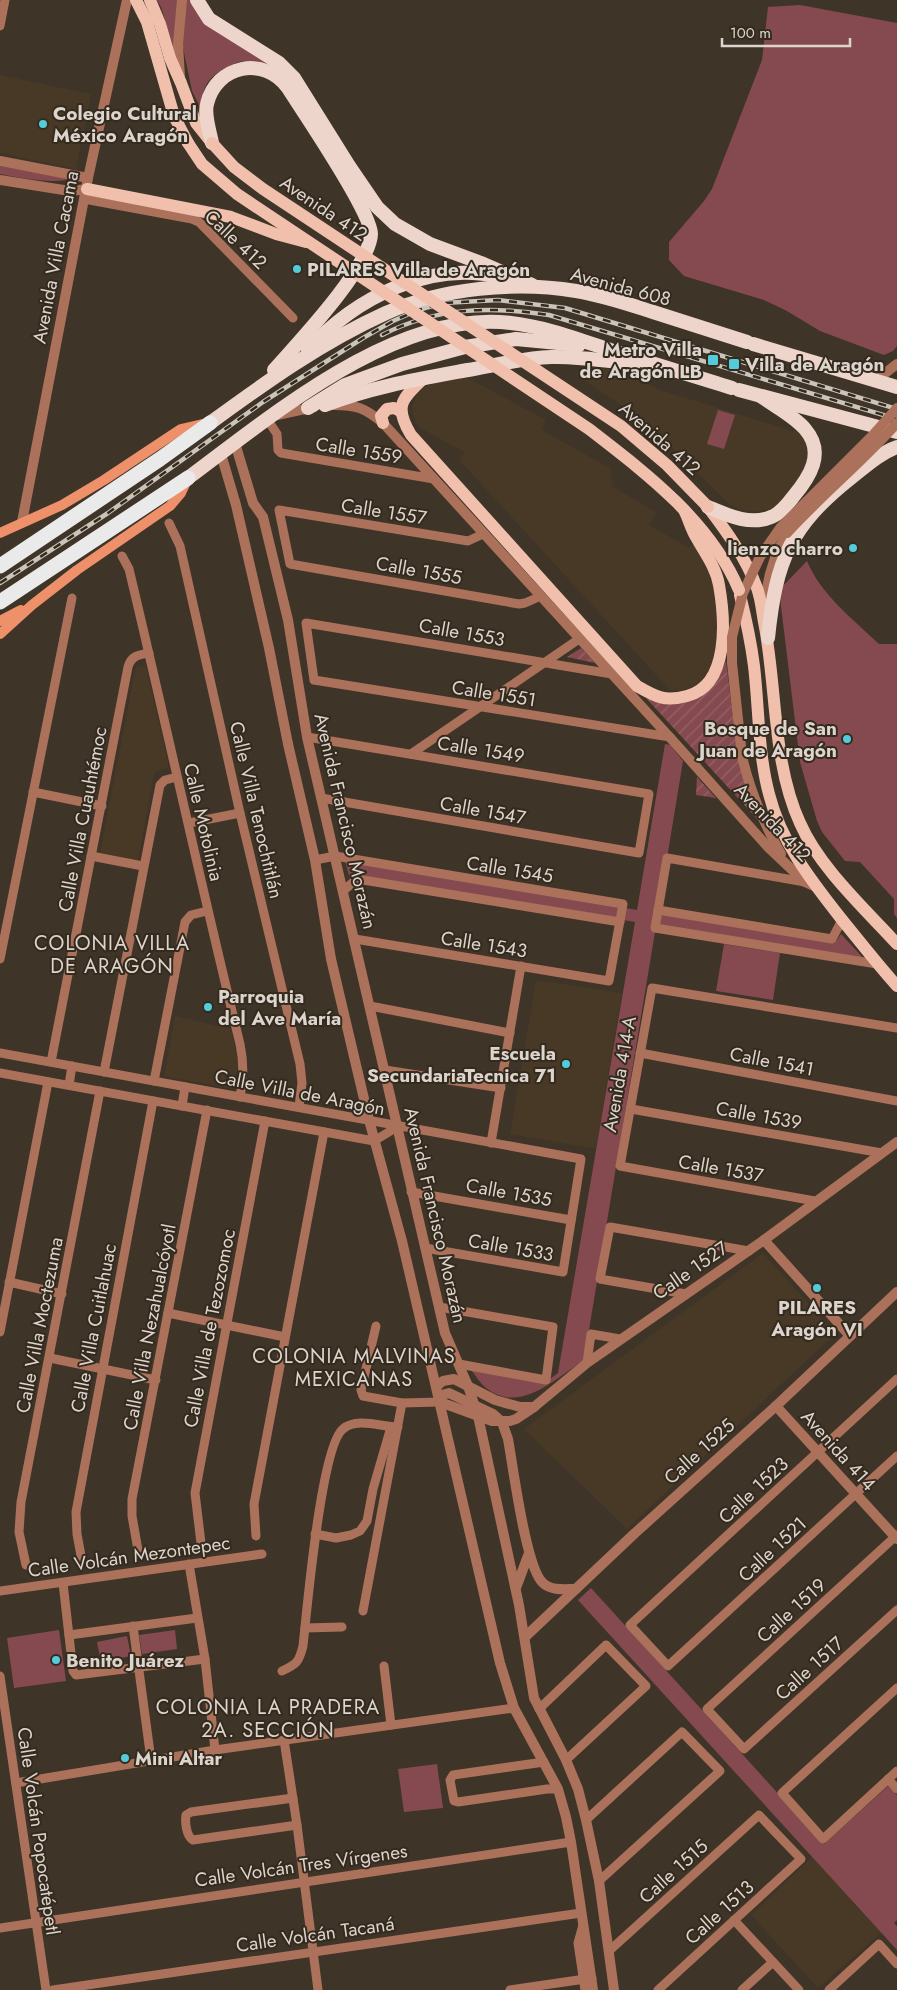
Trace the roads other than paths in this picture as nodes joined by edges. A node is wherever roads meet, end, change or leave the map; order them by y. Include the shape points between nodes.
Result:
1 (5, 0) edge
2 (127, 0) edge
3 (136, 0) edge
4 (150, 0) edge
5 (182, 0) edge
6 (197, 0) edge
7 (0, 26) edge
8 (181, 83) junction
9 (212, 143) junction
10 (0, 160) edge
11 (0, 180) edge
12 (86, 189) junction
13 (306, 242) junction
14 (537, 287) junction
15 (293, 318) dead end
16 (608, 349) junction
17 (294, 363) junction
18 (897, 364) edge
19 (662, 366) junction
20 (423, 379) junction
21 (875, 381) junction
22 (262, 384) junction
23 (897, 387) edge
24 (762, 397) junction
25 (324, 405) junction
26 (308, 408) junction
27 (897, 408) edge
28 (400, 411) junction
29 (270, 418) junction
30 (383, 422) junction
31 (210, 423) junction
32 (897, 423) edge
33 (897, 432) edge
34 (235, 444) junction
35 (897, 447) edge
36 (221, 454) junction
37 (188, 478) junction
38 (434, 479) junction
39 (253, 503) junction
40 (236, 505) junction
41 (708, 507) junction
42 (685, 512) junction
43 (22, 522) junction
44 (169, 523) dead end
45 (0, 533) edge
46 (483, 534) junction
47 (122, 556) dead end
48 (290, 564) joint
49 (0, 566) edge
50 (541, 596) junction
51 (72, 598) dead end
52 (0, 602) edge
53 (32, 605) junction
54 (764, 619) junction
55 (0, 621) edge
56 (0, 634) edge
57 (579, 638) junction
58 (768, 638) junction
59 (148, 653) junction
60 (543, 662) junction
61 (612, 674) junction
62 (314, 680) joint
63 (478, 706) junction
64 (307, 737) junction
65 (670, 737) junction
66 (411, 754) junction
67 (177, 777) junction
68 (33, 792) junction
69 (321, 798) junction
70 (102, 806) junction
71 (240, 812) junction
72 (189, 823) junction
73 (639, 853) joint
74 (90, 856) junction
75 (335, 856) junction
76 (315, 860) junction
77 (785, 862) junction
78 (390, 865) junction
79 (143, 866) junction
80 (805, 882) junction
81 (389, 884) junction
82 (817, 888) junction
83 (343, 891) junction
84 (658, 910) junction
85 (207, 911) junction
86 (842, 920) junction
87 (620, 922) junction
88 (773, 929) junction
89 (355, 939) junction
90 (897, 944) edge
91 (770, 946) junction
92 (0, 959) edge
93 (877, 964) junction
94 (521, 966) junction
95 (897, 986) edge
96 (370, 1006) junction
97 (897, 1028) edge
98 (510, 1033) junction
99 (0, 1053) edge
100 (640, 1053) junction
101 (51, 1062) junction
102 (72, 1066) junction
103 (385, 1070) junction
104 (104, 1072) junction
105 (0, 1073) edge
106 (154, 1081) junction
107 (48, 1082) junction
108 (69, 1086) junction
109 (185, 1087) junction
110 (501, 1088) junction
111 (100, 1091) junction
112 (240, 1097) junction
113 (153, 1100) junction
114 (897, 1101) edge
115 (182, 1106) junction
116 (299, 1107) junction
117 (631, 1109) junction
118 (207, 1110) junction
119 (369, 1120) junction
120 (264, 1121) junction
121 (397, 1126) junction
122 (324, 1132) junction
123 (374, 1140) junction
124 (897, 1142) edge
125 (491, 1143) junction
126 (882, 1153) junction
127 (620, 1166) joint
128 (411, 1192) junction
129 (815, 1201) junction
130 (571, 1220) junction
131 (764, 1240) junction
132 (425, 1248) junction
133 (748, 1251) junction
134 (9, 1282) junction
135 (897, 1292) edge
136 (62, 1294) junction
137 (686, 1294) junction
138 (439, 1307) junction
139 (168, 1313) junction
140 (225, 1324) junction
141 (376, 1326) dead end
142 (0, 1332) edge
143 (850, 1336) junction
144 (285, 1337) junction
145 (620, 1339) junction
146 (50, 1358) junction
147 (587, 1363) junction
148 (459, 1364) junction
149 (102, 1369) junction
150 (897, 1378) edge
151 (156, 1380) junction
152 (468, 1386) junction
153 (436, 1397) junction
154 (402, 1403) junction
155 (474, 1404) junction
156 (776, 1406) junction
157 (534, 1407) junction
158 (478, 1416) junction
159 (502, 1422) junction
160 (395, 1427) junction
161 (818, 1452) junction
162 (897, 1456) edge
163 (856, 1494) junction
164 (315, 1534) junction
165 (256, 1536) dead end
166 (896, 1537) edge
167 (201, 1542) dead end
168 (138, 1550) dead end
169 (262, 1554) dead end
170 (528, 1554) junction
171 (82, 1561) dead end
172 (189, 1564) junction
173 (26, 1565) dead end
174 (63, 1582) junction
175 (516, 1588) junction
176 (576, 1589) junction
177 (0, 1591) edge
178 (897, 1610) edge
179 (363, 1611) dead end
180 (197, 1618) junction
181 (133, 1626) junction
182 (342, 1627) dead end
183 (305, 1628) junction
184 (69, 1635) junction
185 (525, 1637) junction
186 (205, 1659) junction
187 (384, 1666) dead end
188 (668, 1666) joint
189 (138, 1669) junction
190 (282, 1671) dead end
191 (0, 1676) edge
192 (897, 1688) edge
193 (514, 1708) junction
194 (539, 1709) junction
195 (4, 1724) edge
196 (391, 1725) junction
197 (284, 1740) junction
198 (744, 1749) joint
199 (215, 1750) junction
200 (151, 1760) junction
201 (566, 1760) junction
202 (544, 1762) junction
203 (897, 1771) edge
204 (888, 1779) junction
205 (16, 1783) junction
206 (558, 1789) junction
207 (897, 1790) edge
208 (293, 1798) junction
209 (759, 1815) joint
210 (586, 1820) junction
211 (297, 1824) junction
212 (571, 1842) junction
213 (599, 1881) junction
214 (303, 1882) junction
215 (581, 1912) junction
216 (734, 1920) junction
217 (36, 1921) junction
218 (0, 1928) edge
219 (312, 1951) junction
220 (609, 1951) junction
221 (773, 1962) junction
222 (897, 1964) edge
223 (587, 1979) junction
224 (46, 1990) edge
225 (53, 1990) edge
226 (318, 1990) edge
227 (510, 1990) edge
228 (585, 1990) edge
229 (593, 1990) edge
230 (614, 1990) edge
231 (658, 1990) edge
232 (742, 1990) edge
233 (799, 1990) edge
234 (829, 1990) edge

1 - 7 street
2 - 12 street, Avenida Villa Cacama
3 - 13 main road, Avenida 412, bridge via 146,22 174,116 202,164 237,194
4 - 8 main road, Avenida 412
5 - 8 street via 178,44
6 - 14 highway via 209,19 280,64 294,78 377,207 395,224 430,244
8 - 9 main road, Avenida 412 via 196,123
9 - 22 highway via 206,106 212,88 228,74 247,68 272,72 288,88 359,202 371,232 369,244 356,270 340,293
9 - 41 main road, Avenida 412, bridge via 234,167 262,189 621,426 667,465
10 - 12 street
11 - 12 street via 70,191
12 - 13 main road via 231,217
12 - 15 street, Calle 412 via 199,222
12 - 43 street, Avenida Villa Cacama
13 - 42 main road, Avenida 412, bridge via 588,429 628,459
14 - 17 highway, Avenida 608 via 495,288 418,302 387,313
14 - 17 highway via 491,274 464,273 423,278 368,300 340,319
14 - 21 highway, Avenida 608 via 606,297
16 - 19 highway
16 - 26 highway via 516,339 466,347 402,364 346,385
16 - 29 highway via 539,327 509,322 428,330 360,360
17 - 22 highway
18 - 21 street
19 - 20 highway via 551,357
19 - 24 highway
20 - 25 highway via 352,394
20 - 28 main road via 408,393
21 - 23 highway, Avenida 608
22 - 31 highway
24 - 33 highway
24 - 41 highway via 806,430 815,460 810,474 784,508 771,517 746,520
25 - 26 street, Avenida 412
25 - 30 street, Avenida 412 via 363,408
26 - 29 street, Avenida 412
27 - 77 street, bridge via 780,528 760,557 743,594 732,637 742,756 749,786
28 - 30 main road via 387,409 381,416
28 - 42 main road via 411,435 637,686 657,698 677,699 696,694 709,682 720,659 722,620 719,583
29 - 34 highway
29 - 38 street, Calle 1559 via 277,434 279,452 283,454
30 - 38 street, Avenida 412
31 - 43 main road via 181,429 62,505
31 - 49 highway
32 - 54 street, bridge via 787,533 772,563
34 - 36 highway
34 - 39 street, Avenida Francisco Morazán
35 - 58 highway via 844,483 799,528 778,572
36 - 37 highway
36 - 40 street, Avenida Francisco Morazán
37 - 52 highway
37 - 53 main road via 170,506
38 - 46 street, Avenida 412
39 - 40 street
39 - 64 street, Avenida Francisco Morazán via 263,517 288,620
40 - 76 street, Avenida Francisco Morazán
41 - 54 main road, Avenida 412 via 745,561 758,589
42 - 82 main road, Avenida 412, bridge via 718,551 739,590 749,628 760,744 769,795 788,845
43 - 45 main road
44 - 71 street, Calle Villa Tenochtitlán via 180,546
46 - 48 street, Calle 1557 via 468,541 279,510
46 - 50 street, Avenida 412
47 - 59 street, Calle Motolinia
48 - 50 street, Calle 1555 via 519,604
50 - 57 street, Avenida 412
51 - 68 street
53 - 55 main road
53 - 56 main road
54 - 58 main road, Avenida 412
57 - 60 street
57 - 61 street, Avenida 412
58 - 90 main road, Avenida 412 via 786,782 799,823 826,865
59 - 67 street, Calle Motolinia
59 - 70 street, Calle Villa Cuauhtémoc via 136,655 130,662
60 - 61 street, Calle 1553
60 - 62 street, Calle 1553 via 306,623
60 - 63 street
61 - 65 street, Avenida 412
62 - 63 street, Calle 1551
63 - 65 street, Calle 1551
63 - 66 street
64 - 66 street, Calle 1549
64 - 69 street, Avenida Francisco Morazán
65 - 77 street, Avenida 412
66 - 73 street, Calle 1549 via 650,794
67 - 72 street, Calle Motolinia
67 - 79 street via 164,780 160,785
68 - 70 street
68 - 92 street
69 - 73 street, Calle 1547
69 - 75 street, Avenida Francisco Morazán
70 - 74 street, Calle Villa Cuauhtémoc
71 - 72 street
71 - 116 street, Calle Villa Tenochtitlán via 300,1064
72 - 85 street, Calle Motolinia
74 - 79 street
74 - 101 street, Calle Villa Cuauhtémoc
75 - 76 street, Calle 1545
75 - 78 street, Calle 1545
75 - 83 street, Avenida Francisco Morazán
76 - 119 street, Avenida Francisco Morazán via 331,959
77 - 80 street, Avenida 412
78 - 81 street
78 - 87 street, Calle 1545 via 624,904
79 - 104 street
80 - 82 street, Avenida 412
80 - 84 street via 667,858
81 - 83 street, Calle 1545 via 358,879
81 - 87 street, Calle 1545
82 - 86 main road, Avenida 412
83 - 89 street, Avenida Francisco Morazán
84 - 88 street
84 - 91 street via 655,928
85 - 106 street via 191,915 185,922
85 - 112 street, Calle Motolinia via 244,1063
86 - 88 street via 832,938
86 - 93 main road, Avenida 412
87 - 94 street, Calle 1543 via 609,980
88 - 91 street
89 - 94 street, Calle 1543
89 - 96 street, Avenida Francisco Morazán
91 - 93 street
93 - 95 main road, Avenida 412
94 - 98 street
96 - 98 street
96 - 103 street, Avenida Francisco Morazán
97 - 100 street, Avenida 414-A via 652,988
98 - 110 street
99 - 101 street, Calle Villa de Aragón
100 - 114 street, Calle 1541
100 - 117 street, Avenida 414-A
101 - 102 street, Calle Villa de Aragón
102 - 104 street, Calle Villa de Aragón
102 - 108 street
103 - 110 street
103 - 121 street, Avenida Francisco Morazán
104 - 106 street, Calle Villa de Aragón
105 - 107 street, Calle Villa de Aragón
106 - 109 street, Calle Villa de Aragón
107 - 108 street, Calle Villa de Aragón
107 - 134 street
108 - 111 street, Calle Villa de Aragón
109 - 112 street, Calle Villa de Aragón
109 - 115 street, Calle Villa de Aragón
110 - 125 street
111 - 113 street, Calle Villa de Aragón
111 - 136 street, Calle Villa Moctezuma
112 - 116 street, Calle Villa de Aragón
113 - 115 street, Calle Villa de Aragón
113 - 149 street, Calle Villa Cuitlahuac
115 - 118 street, Calle Villa de Aragón
116 - 119 street, Calle Villa de Aragón
117 - 126 street, Calle 1539
117 - 127 street, Avenida 414-A
118 - 120 street, Calle Villa de Aragón
118 - 139 street, Calle Villa Nezahualcóyotl
119 - 121 street, Calle Villa de Aragón
119 - 123 street, Avenida Francisco Morazán
120 - 122 street, Calle Villa de Aragón
120 - 140 street, Calle Villa de Tezozomoc
121 - 123 street, Calle Villa de Aragón
121 - 125 street
121 - 128 street, Avenida Francisco Morazán
122 - 123 street, Calle Villa de Aragón
122 - 144 street
123 - 153 street, Avenida Francisco Morazán via 402,1241
124 - 126 street, Calle 1527
125 - 130 street via 580,1159
126 - 129 street, Calle 1527
127 - 129 street, Calle 1537
128 - 130 street, Calle 1535
128 - 132 street, Avenida Francisco Morazán
129 - 131 street, Calle 1527
130 - 132 street, Calle 1533 via 563,1272
131 - 133 street, Calle 1527
131 - 143 street
132 - 138 street, Avenida Francisco Morazán
133 - 137 street, Calle 1527
133 - 137 street via 610,1226 600,1279
134 - 136 street
134 - 142 street
135 - 143 street, Calle 1525
136 - 146 street, Calle Villa Moctezuma
137 - 145 street, Calle 1527
138 - 148 street, Avenida Francisco Morazán via 445,1333
138 - 148 street via 553,1327 546,1380
139 - 140 street
139 - 151 street, Calle Villa Nezahualcóyotl
140 - 144 street
140 - 167 street, Calle Villa de Tezozomoc via 195,1493
141 - 154 street via 361,1393 366,1398
143 - 156 street, Calle 1525
144 - 165 street via 254,1504
145 - 147 street, Calle 1527
145 - 147 street via 592,1334
146 - 149 street
146 - 173 street, Calle Villa Moctezuma via 21,1502 19,1532
147 - 157 street, Calle 1527
148 - 152 street, Avenida Francisco Morazán
149 - 151 street
149 - 171 street, Calle Villa Cuitlahuac via 76,1512
150 - 161 street, Calle 1523
151 - 168 street, Calle Villa Nezahualcóyotl via 132,1500
152 - 153 street via 448,1379
152 - 155 street, Avenida Francisco Morazán
152 - 157 street via 502,1402
153 - 154 street
153 - 155 street via 449,1393
153 - 158 street
153 - 193 street, Avenida Francisco Morazán via 498,1658
154 - 160 street
155 - 158 street, Avenida Francisco Morazán
155 - 159 street
156 - 161 street, Avenida 414
156 - 176 street, Calle 1525
157 - 159 street, Calle 1527 via 516,1419
158 - 159 street
158 - 175 street, Avenida Francisco Morazán
159 - 170 street
160 - 164 street via 373,1489 367,1521 360,1531 336,1538
160 - 164 street via 355,1424 338,1434
160 - 179 street
161 - 163 street, Avenida 414
161 - 188 street, Calle 1523 via 630,1625
162 - 163 street, Calle 1521
163 - 166 street, Avenida 414
163 - 188 street, Calle 1521
164 - 183 street
166 - 198 street, Calle 1519 via 707,1709
169 - 172 street, Calle Volcán Mezontepec
170 - 175 street
170 - 176 street via 538,1578 545,1585
172 - 174 street, Calle Volcán Mezontepec
172 - 180 street
174 - 177 street, Calle Volcán Mezontepec
174 - 184 street
175 - 185 street, Avenida Francisco Morazán
176 - 185 street, Calle 1525
178 - 198 street, Calle 1517
180 - 181 street
180 - 186 street
181 - 184 street
181 - 189 street
182 - 183 street
183 - 190 street via 299,1660
184 - 189 street via 76,1676
185 - 194 street, Avenida Francisco Morazán via 532,1687
186 - 189 street
186 - 199 street
187 - 196 street
189 - 200 street
191 - 195 street, Calle Volcán Popocatépetl
192 - 204 street via 782,1793 823,1839
193 - 196 street
193 - 202 street, Avenida Francisco Morazán
194 - 201 street, Avenida Francisco Morazán
194 - 201 street via 606,1645 646,1686
195 - 205 street, Calle Volcán Popocatépetl
196 - 197 street
197 - 199 street
197 - 208 street
199 - 200 street
200 - 205 street
201 - 210 street, Avenida Francisco Morazán
202 - 206 street, Avenida Francisco Morazán
202 - 206 street via 455,1775 450,1780 455,1802
203 - 204 street
204 - 207 street
205 - 217 street, Calle Volcán Popocatépetl
206 - 212 street, Avenida Francisco Morazán
208 - 211 street
208 - 211 street via 191,1812 186,1815 188,1835 191,1839
209 - 216 street, Calle 1513 via 801,1859
209 - 220 street, Calle 1515
210 - 213 street, Avenida Francisco Morazán
210 - 213 street via 682,1732 720,1771
211 - 214 street
212 - 214 street, Calle Volcán Tres Vírgenes
212 - 215 street, Avenida Francisco Morazán
213 - 220 street, Avenida Francisco Morazán
214 - 217 street, Calle Volcán Tres Vírgenes
214 - 219 street
215 - 219 street, Calle Volcán Tacaná
215 - 223 street, Avenida Francisco Morazán
216 - 221 street
216 - 231 street, Calle 1513
217 - 218 street, Calle Volcán Tres Vírgenes
217 - 224 street, Calle Volcán Popocatépetl
219 - 225 street, Calle Volcán Tacaná
219 - 226 street
220 - 230 street, Avenida Francisco Morazán
221 - 232 street
221 - 233 street
222 - 234 street via 879,1944
223 - 227 street
223 - 228 street
223 - 229 street, Avenida Francisco Morazán

